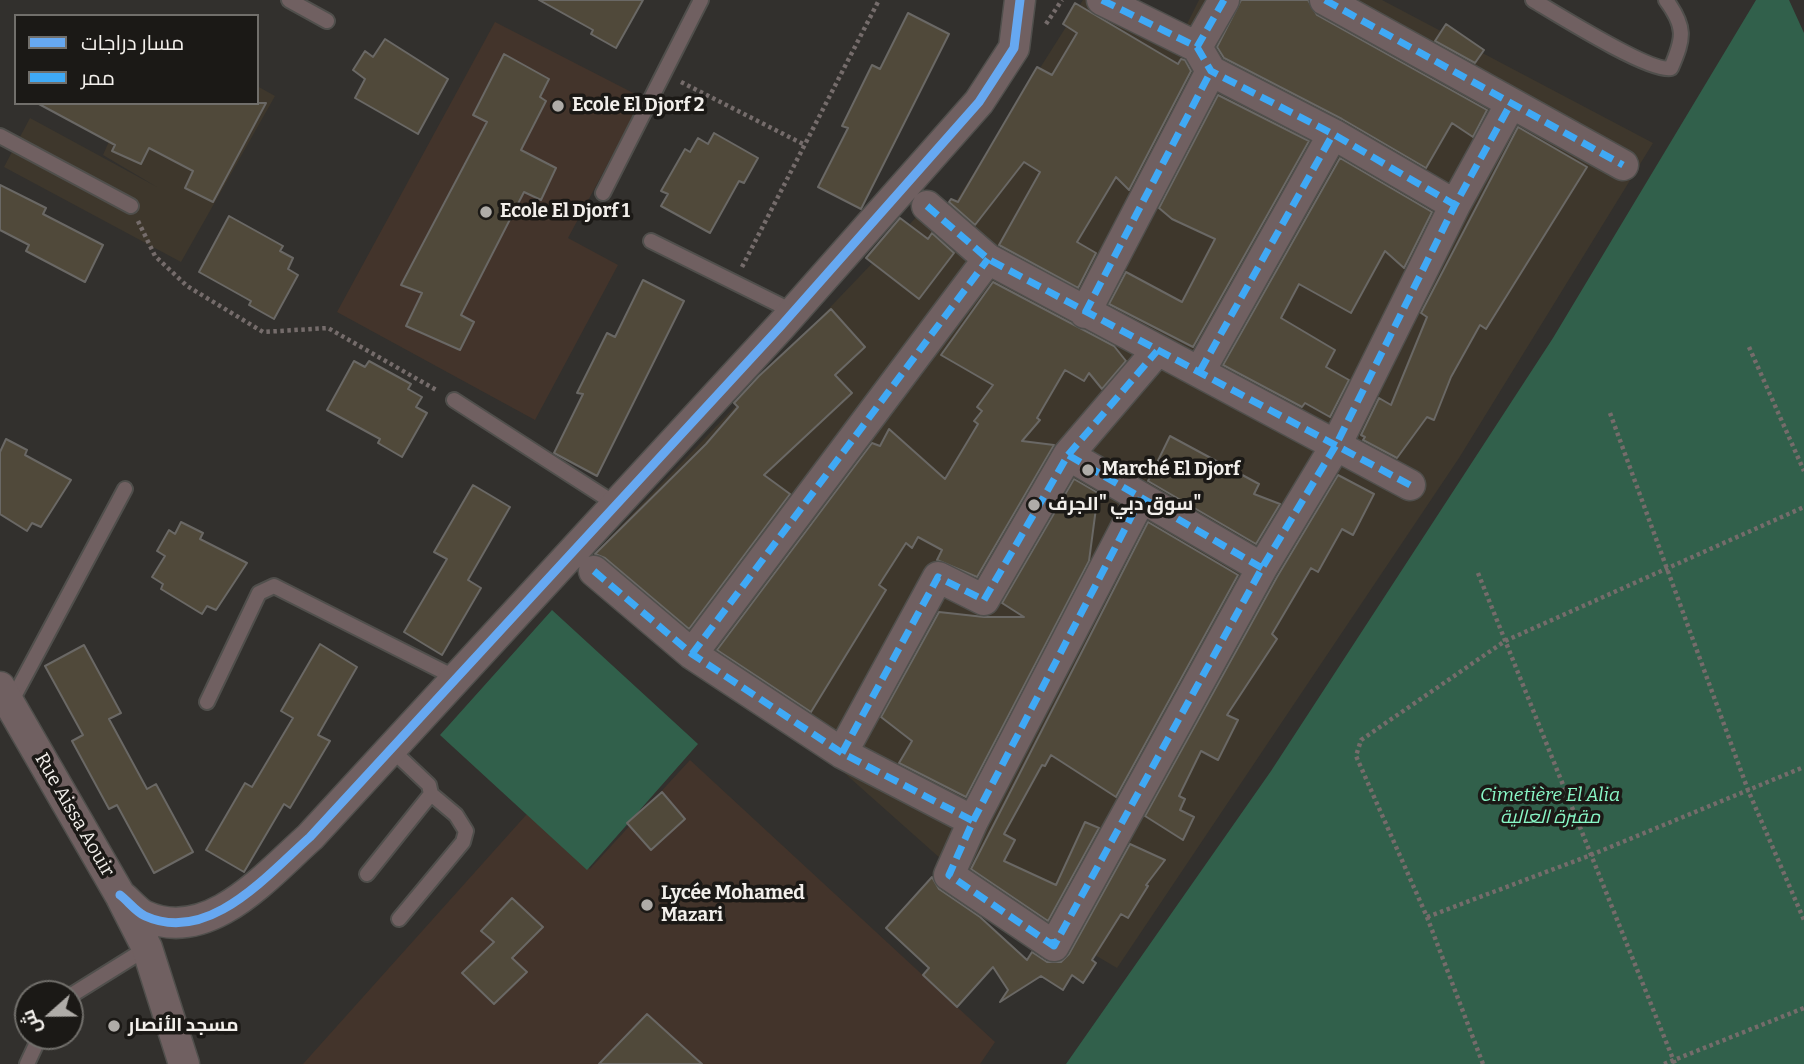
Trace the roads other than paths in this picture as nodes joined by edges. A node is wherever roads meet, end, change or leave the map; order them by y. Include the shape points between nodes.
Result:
1 (289, 0) edge
2 (701, 0) edge
3 (1020, 0) edge
4 (1102, 0) edge
5 (1224, 0) edge
6 (1325, 0) edge
7 (1533, 0) edge
8 (1666, 0) edge
9 (327, 20) dead end
10 (1204, 59) junction
11 (1510, 105) junction
12 (1333, 134) junction
13 (0, 136) edge
14 (1623, 165) dead end
15 (603, 193) dead end
16 (1455, 205) junction
17 (131, 206) road end
18 (927, 206) dead end
19 (651, 241) dead end
20 (988, 259) junction
21 (794, 312) junction
22 (1085, 313) junction
23 (1157, 351) junction
24 (1200, 371) junction
25 (454, 400) road end
26 (1336, 445) junction
27 (1068, 455) junction
28 (1410, 485) dead end
29 (125, 489) dead end
30 (1141, 498) junction
31 (617, 505) junction
32 (1262, 568) junction
33 (594, 571) dead end
34 (692, 654) junction
35 (456, 678) junction
36 (3, 701) edge
37 (207, 702) dead end
38 (391, 749) junction
39 (842, 753) junction
40 (431, 794) junction
41 (973, 821) junction
42 (367, 874) dead end
43 (120, 895) junction
44 (398, 919) dead end
45 (147, 948) junction
46 (84, 987) edge
47 (184, 1064) edge

1 - 9 lane
2 - 15 lane
3 - 21 street via 1014,48 979,102
4 - 10 street
5 - 10 street
6 - 11 street
7 - 8 lane via 1636,58 1665,69 1671,68 1682,44 1679,18
10 - 12 street
10 - 22 street
11 - 14 street
11 - 16 street
12 - 16 street
12 - 24 street
13 - 17 lane
16 - 26 street
18 - 20 street
19 - 21 lane
20 - 22 street
20 - 34 street
21 - 31 street
22 - 23 street
23 - 24 street
23 - 27 street
24 - 26 street
25 - 31 lane
26 - 28 street
26 - 32 street
27 - 30 street
27 - 39 street via 984,600 939,577
29 - 36 lane
30 - 32 street
30 - 41 street
31 - 35 street
32 - 41 street via 1054,942 949,875
33 - 34 street
34 - 39 street
35 - 37 lane via 274,586 259,593
35 - 38 street
36 - 43 street, Rue Aissa Aouir
38 - 40 lane via 429,785
38 - 43 street via 310,837 247,893 207,919 176,923 144,915
39 - 41 street
40 - 42 lane
40 - 44 lane via 456,815 466,831 463,842
43 - 45 street, Rue Aissa Aouir
45 - 46 lane
45 - 47 street, Rue Aissa Aouir

